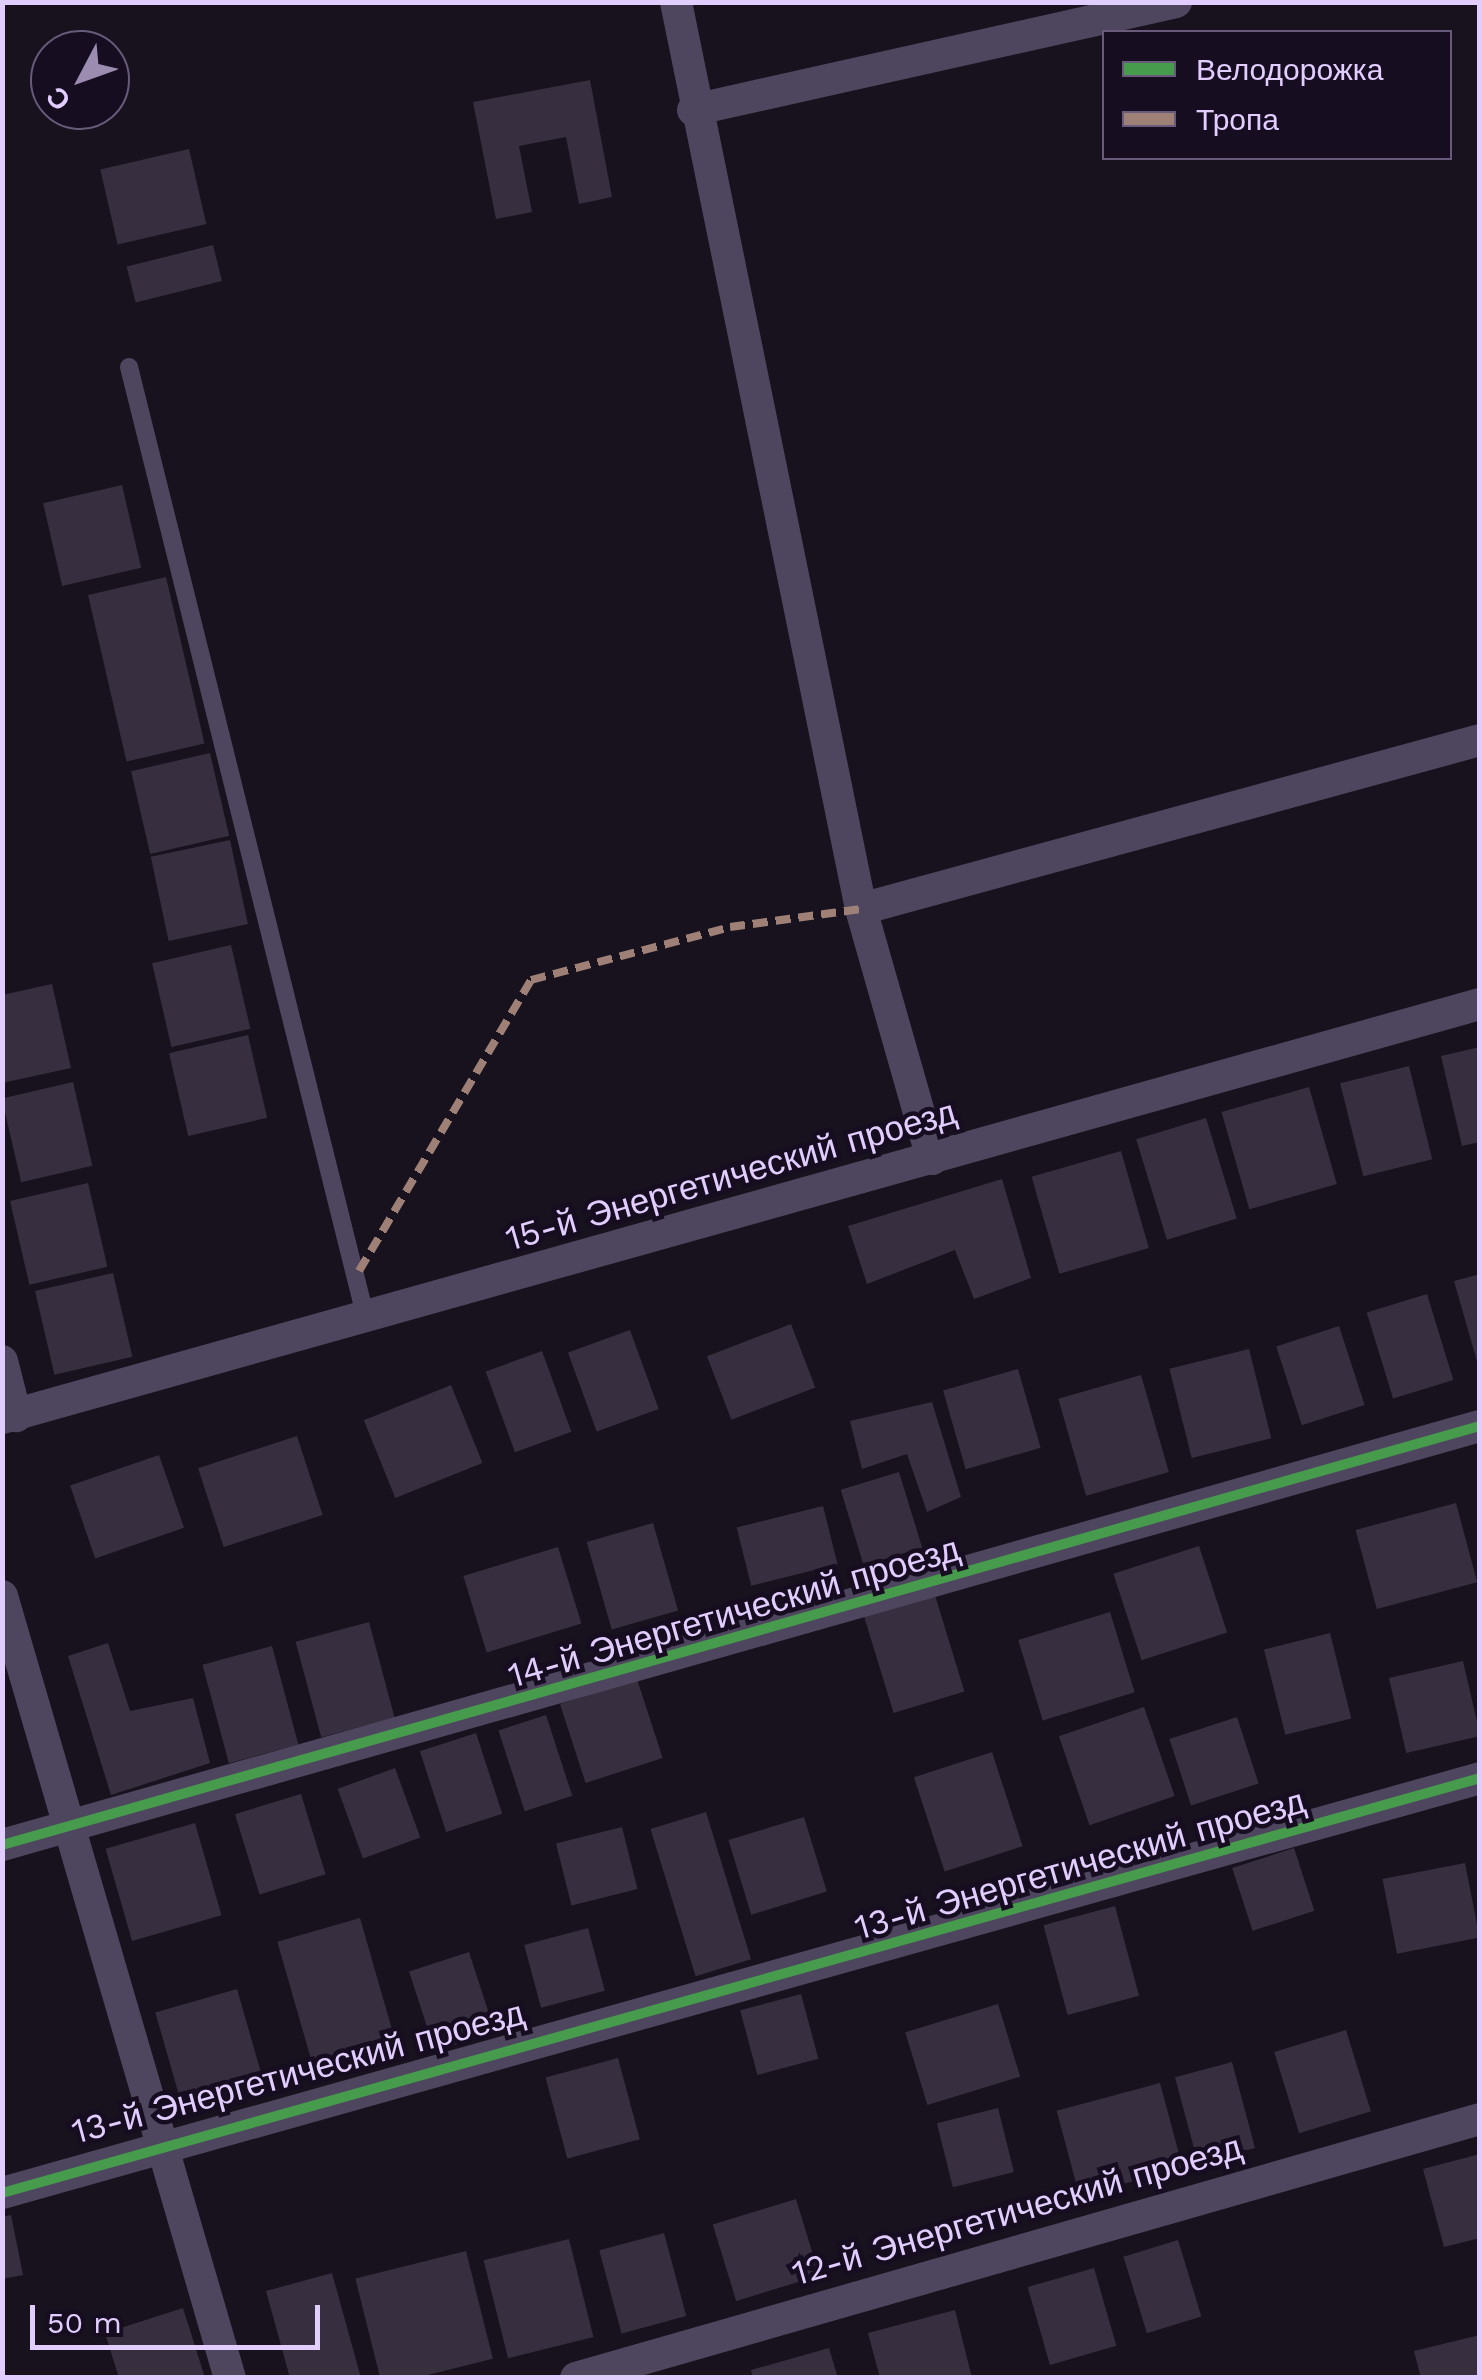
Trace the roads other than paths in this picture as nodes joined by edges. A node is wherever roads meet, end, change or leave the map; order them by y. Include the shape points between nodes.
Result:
1 (676, 2) edge
2 (1176, 2) edge
3 (692, 110) junction
4 (129, 367) dead end
5 (1480, 740) edge
6 (861, 909) junction
7 (1480, 1004) edge
8 (932, 1159) junction
9 (366, 1319) junction
10 (2, 1361) edge
11 (9, 1417) edge
12 (1480, 1426) edge
13 (2, 1596) edge
14 (1480, 1778) edge
15 (70, 1830) junction
16 (2, 1845) edge
17 (1480, 2119) edge
18 (170, 2153) junction
19 (2, 2193) edge
20 (230, 2378) edge
21 (576, 2378) edge

1 - 3 street
2 - 3 street
3 - 6 street
4 - 9 lane
5 - 6 street
6 - 8 street
7 - 8 street, 15-й Энергетический проезд
8 - 9 street, 15-й Энергетический проезд
9 - 11 street, 15-й Энергетический проезд
10 - 11 street
12 - 15 street, 14-й Энергетический проезд
13 - 15 street
14 - 18 street, 13-й Энергетический проезд
15 - 16 street, 14-й Энергетический проезд
15 - 18 street
17 - 21 street, 12-й Энергетический проезд
18 - 19 street, 13-й Энергетический проезд
18 - 20 street

